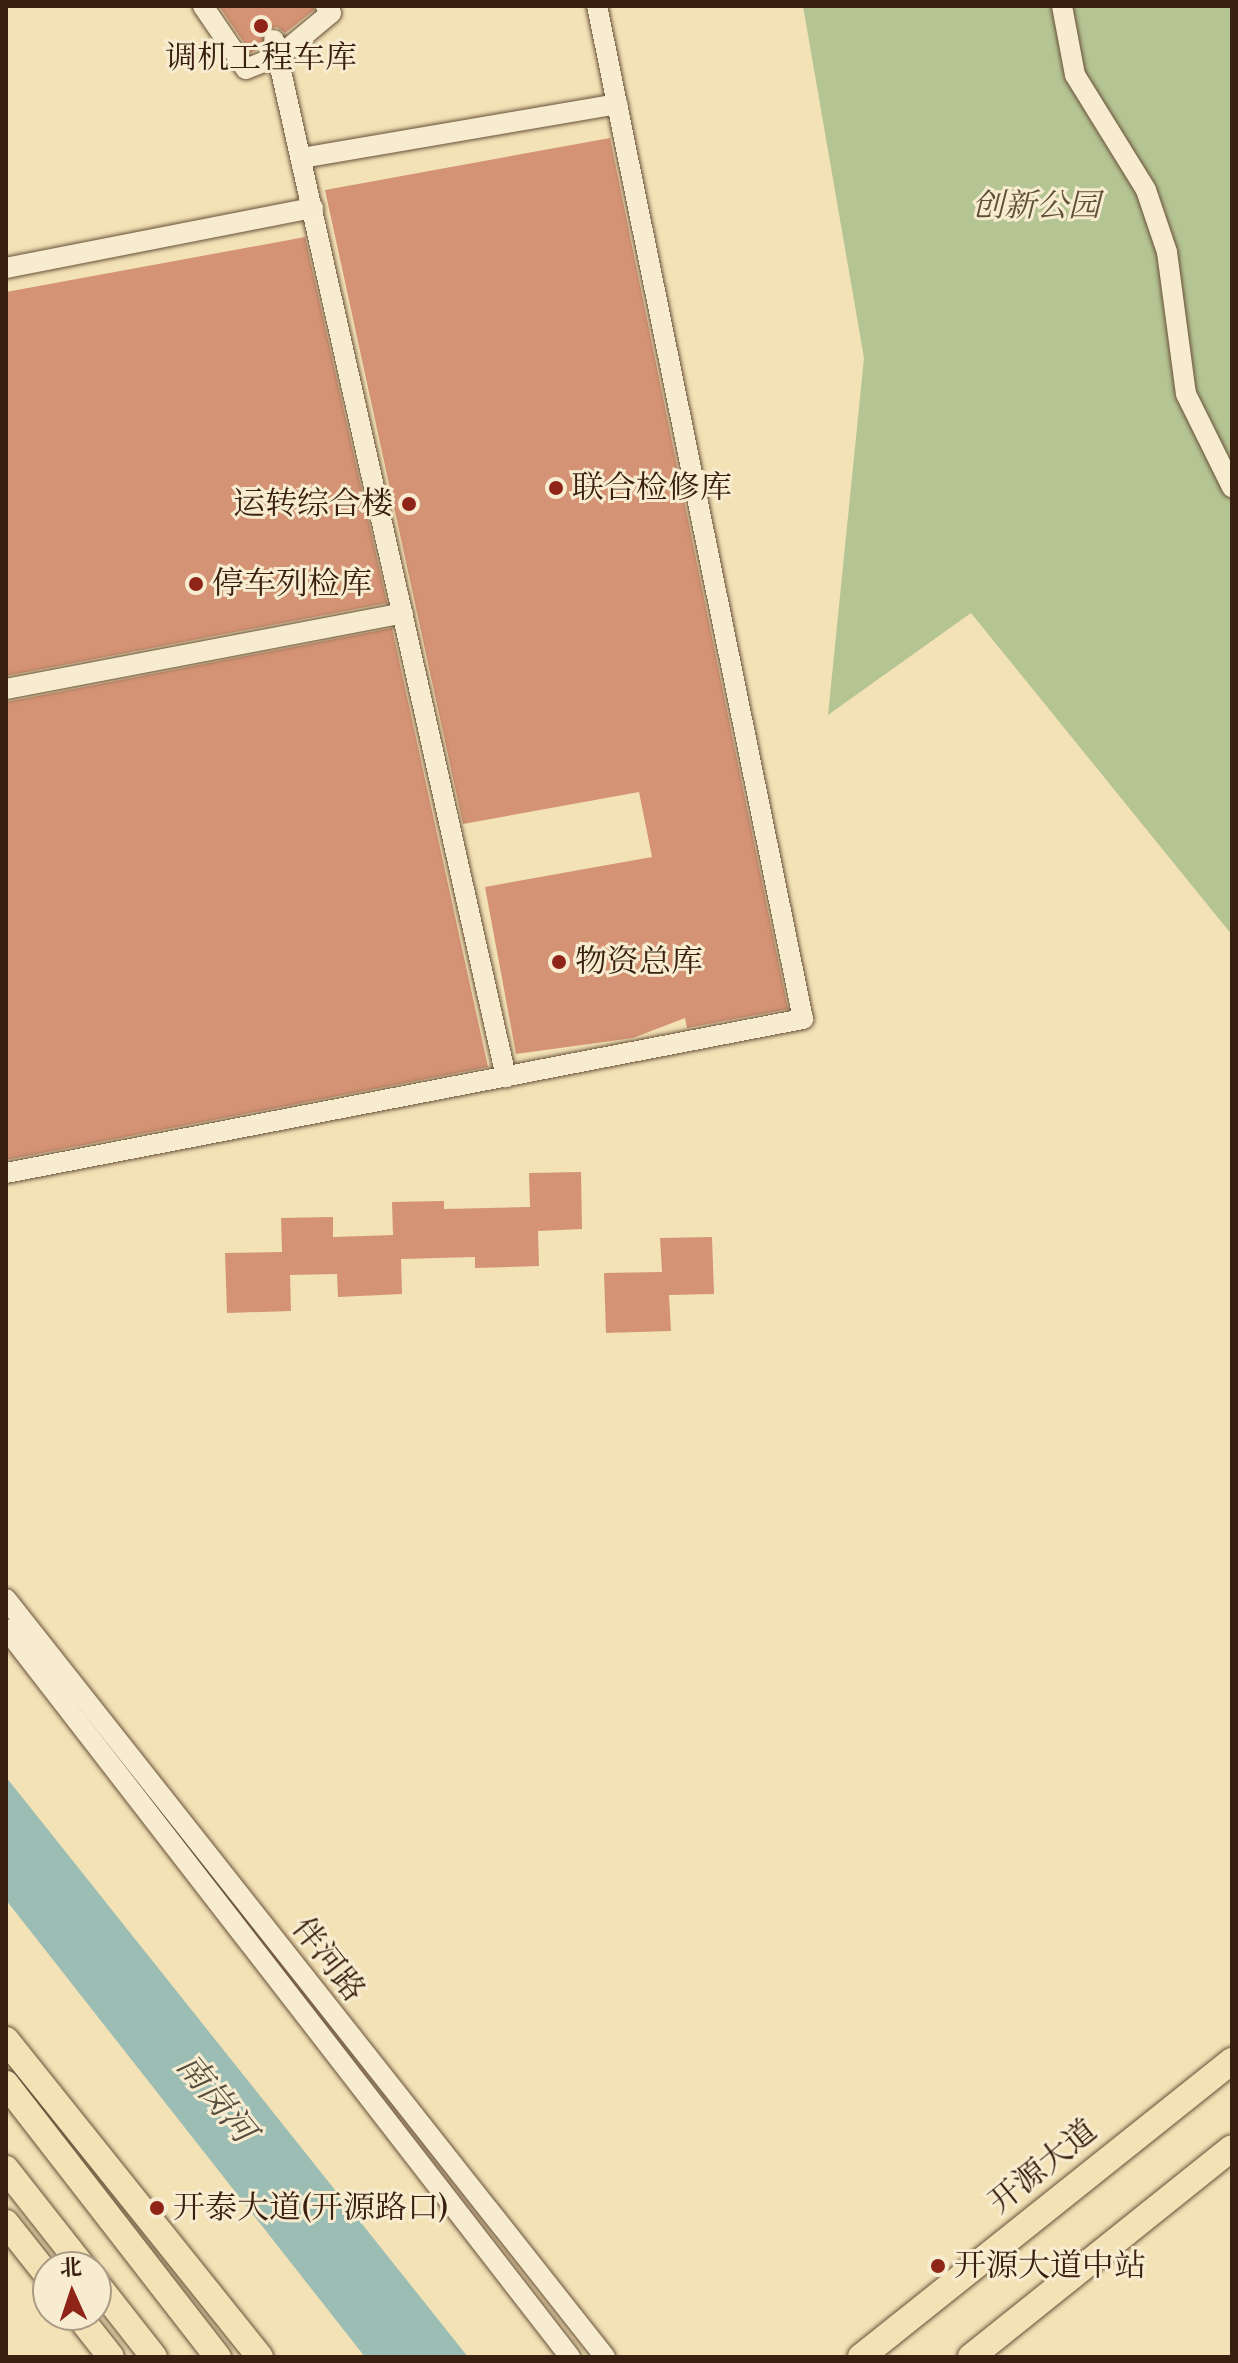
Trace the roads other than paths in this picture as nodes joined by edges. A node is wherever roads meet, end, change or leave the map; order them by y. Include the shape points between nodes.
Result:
1 (203, 6) edge
2 (326, 6) edge
3 (597, 6) edge
4 (1062, 6) edge
5 (277, 48) junction
6 (617, 104) junction
7 (302, 158) junction
8 (313, 208) junction
9 (6, 268) edge
10 (1232, 487) edge
11 (403, 613) junction
12 (6, 689) edge
13 (506, 1077) junction
14 (6, 1173) edge
15 (6, 1599) edge
16 (6, 1629) edge
17 (6, 2040) edge
18 (1232, 2061) edge
19 (6, 2084) edge
20 (1232, 2148) edge
21 (6, 2169) edge
22 (6, 2223) edge
23 (70, 2251) edge
24 (32, 2256) edge
25 (112, 2303) edge
26 (91, 2331) edge
27 (111, 2357) edge
28 (154, 2357) edge
29 (218, 2357) edge
30 (260, 2357) edge
31 (570, 2357) edge
32 (605, 2357) edge
33 (861, 2357) edge
34 (971, 2357) edge

1 - 5 street via 246,69
2 - 5 street via 331,13
3 - 6 street
4 - 10 street via 1075,75 1146,190 1167,252 1186,394
5 - 7 street
6 - 7 street
6 - 13 street via 803,1019
7 - 8 street
8 - 9 street
8 - 11 street
11 - 12 street
11 - 13 street
13 - 14 street
15 - 32 street, 伴河路
16 - 31 street, 伴河路
17 - 30 main road
18 - 33 main road, 开源大道
19 - 29 main road
20 - 34 main road
21 - 23 main road
22 - 24 main road
25 - 28 main road
26 - 27 main road

